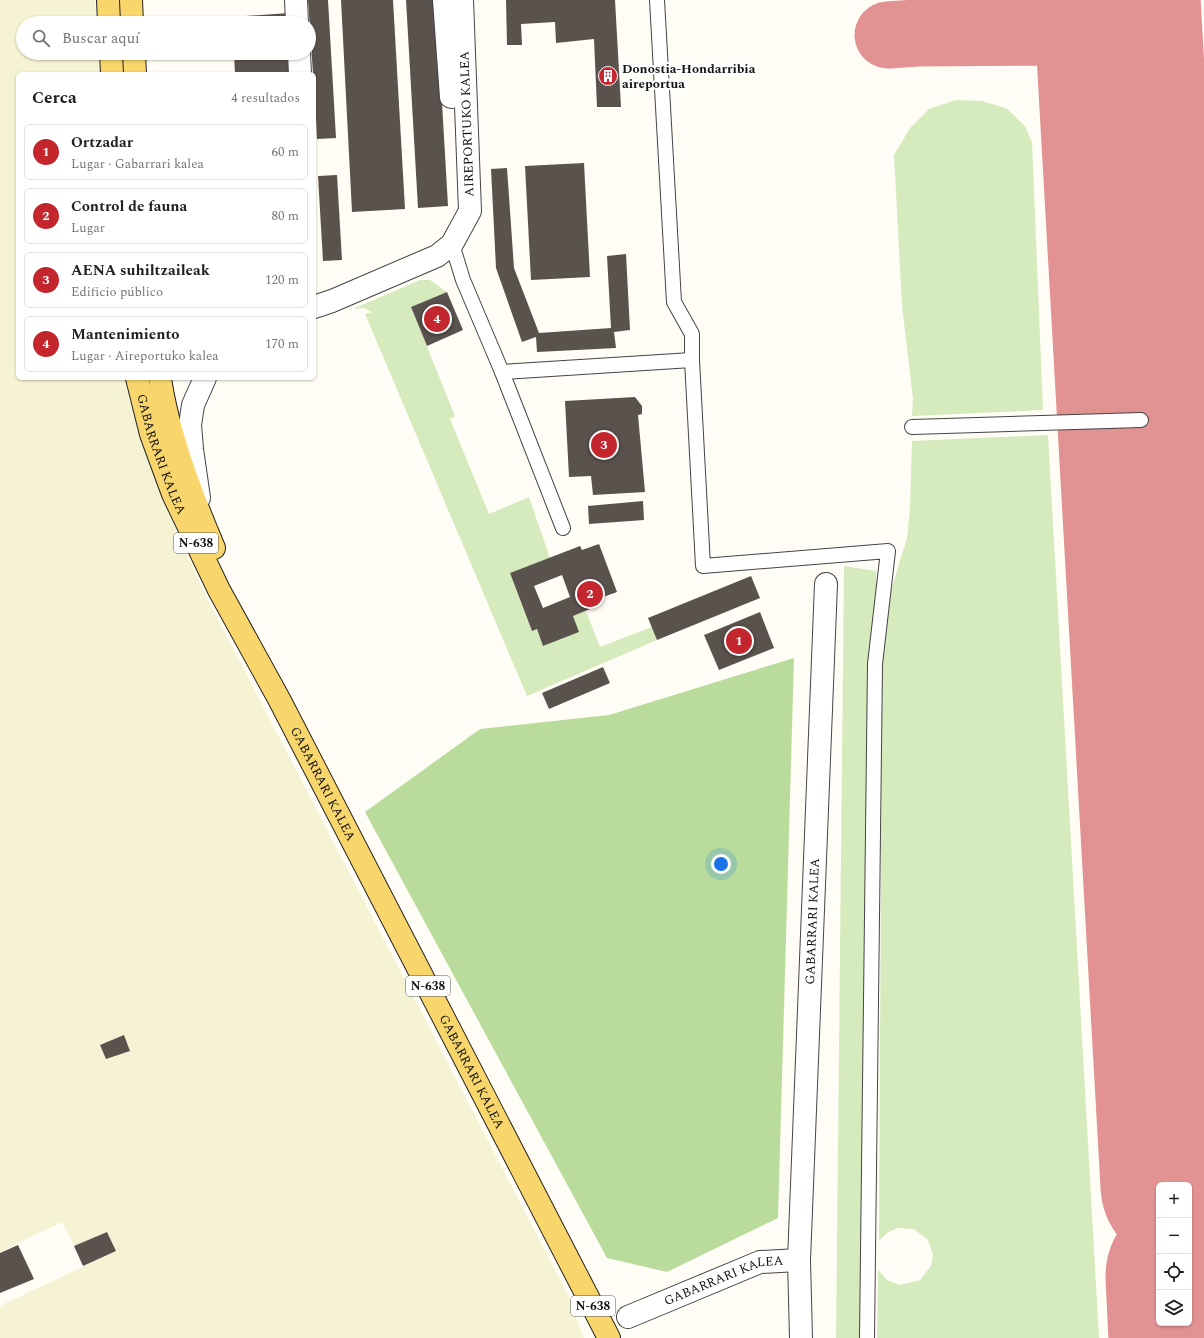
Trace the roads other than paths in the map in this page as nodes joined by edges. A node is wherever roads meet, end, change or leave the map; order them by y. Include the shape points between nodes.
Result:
1 (108, 0) edge
2 (131, 0) edge
3 (296, 0) edge
4 (444, 0) edge
5 (462, 0) edge
6 (657, 0) edge
7 (109, 16) edge
8 (132, 16) edge
9 (297, 16) edge
10 (111, 60) edge
11 (134, 60) edge
12 (299, 60) edge
13 (112, 72) edge
14 (135, 72) edge
15 (300, 72) edge
16 (452, 244) junction
17 (316, 306) edge
18 (692, 360) junction
19 (502, 372) junction
20 (138, 380) edge
21 (160, 380) edge
22 (204, 380) edge
23 (1141, 420) dead end
24 (912, 427) dead end
25 (203, 523) junction
26 (563, 528) dead end
27 (826, 584) dead end
28 (280, 699) junction
29 (799, 1260) junction
30 (628, 1317) dead end
31 (609, 1338) edge
32 (801, 1338) edge
33 (867, 1338) edge

1 - 7 main road
2 - 8 main road
3 - 9 street
4 - 16 street, AIREPORTUKO KALEA via 458,209
5 - 16 street, AIREPORTUKO KALEA via 470,211
6 - 18 lane via 674,302 692,334
10 - 13 main road
11 - 14 main road
12 - 15 street
16 - 17 street, AIREPORTUKO KALEA via 437,256
16 - 19 lane via 463,280
18 - 19 lane
18 - 33 lane via 703,566 888,551 875,664
19 - 26 lane
20 - 28 main road, GABARRARI KALEA / N-638 via 151,434 173,494 219,590
21 - 25 main road, GABARRARI KALEA / N-638 via 171,429
22 - 25 street, GABARRARI KALEA via 193,405 190,424
23 - 24 lane
25 - 28 main road, GABARRARI KALEA / N-638
27 - 29 street, GABARRARI KALEA
28 - 31 main road, GABARRARI KALEA / N-638
29 - 30 street, GABARRARI KALEA via 760,1262
29 - 32 street, GABARRARI KALEA

